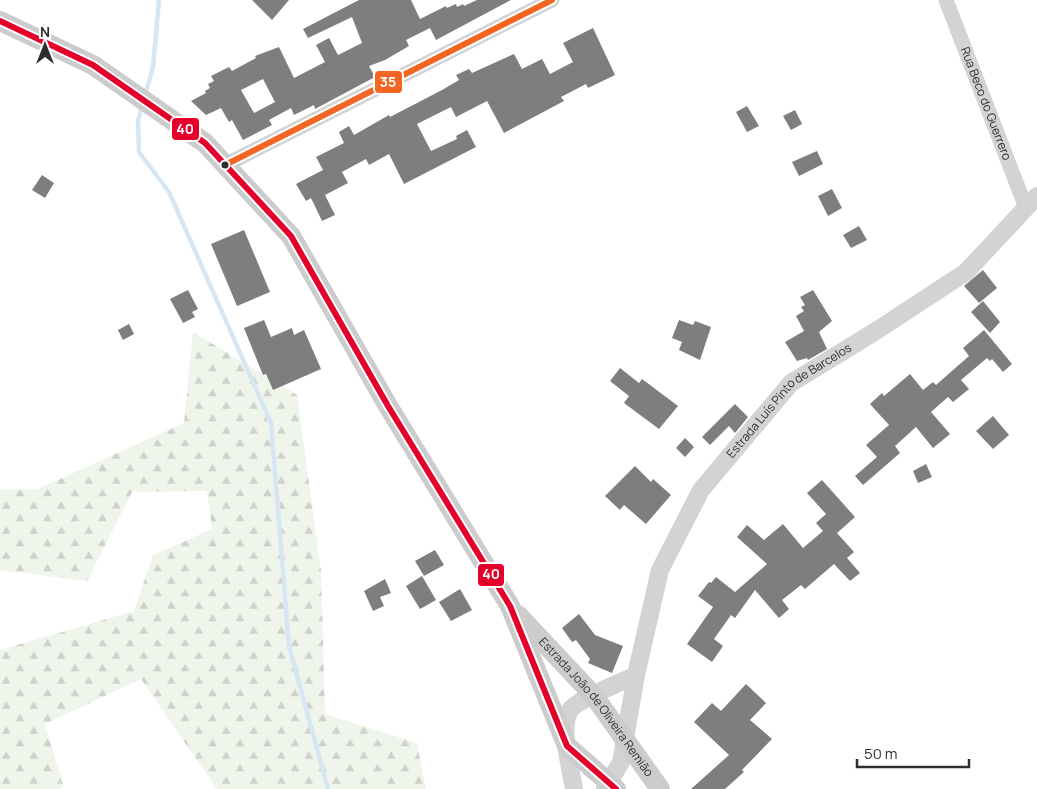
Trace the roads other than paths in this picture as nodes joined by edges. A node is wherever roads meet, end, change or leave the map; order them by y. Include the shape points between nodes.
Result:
1 (552, 0) edge
2 (946, 0) edge
3 (0, 21) edge
4 (225, 165) junction
5 (1031, 202) edge
6 (510, 606) junction
7 (636, 675) junction
8 (594, 696) junction
9 (626, 740) junction
10 (567, 746) junction
11 (610, 787) edge
12 (574, 789) edge
13 (660, 789) edge

1 - 4 street
2 - 5 street, Rua Beco do Guerrero
3 - 4 main road, Estrada João de Oliveira Remião via 93,65 205,143
4 - 6 main road, Estrada João de Oliveira Remião via 291,236 388,406
5 - 7 street, Estrada Luís Pinto de Barcelos via 966,272 791,382 701,490 660,570
6 - 8 main road, Estrada João de Oliveira Remião
6 - 10 main road, Estrada João de Oliveira Remião
7 - 8 street
7 - 9 street, Estrada Luís Pinto de Barcelos
8 - 9 main road, Estrada João de Oliveira Remião
8 - 10 street via 577,703 567,716
9 - 11 street, Estrada Luís Pinto de Barcelos via 622,762
9 - 13 main road, Estrada João de Oliveira Remião
10 - 11 main road, Estrada João de Oliveira Remião
10 - 12 street

